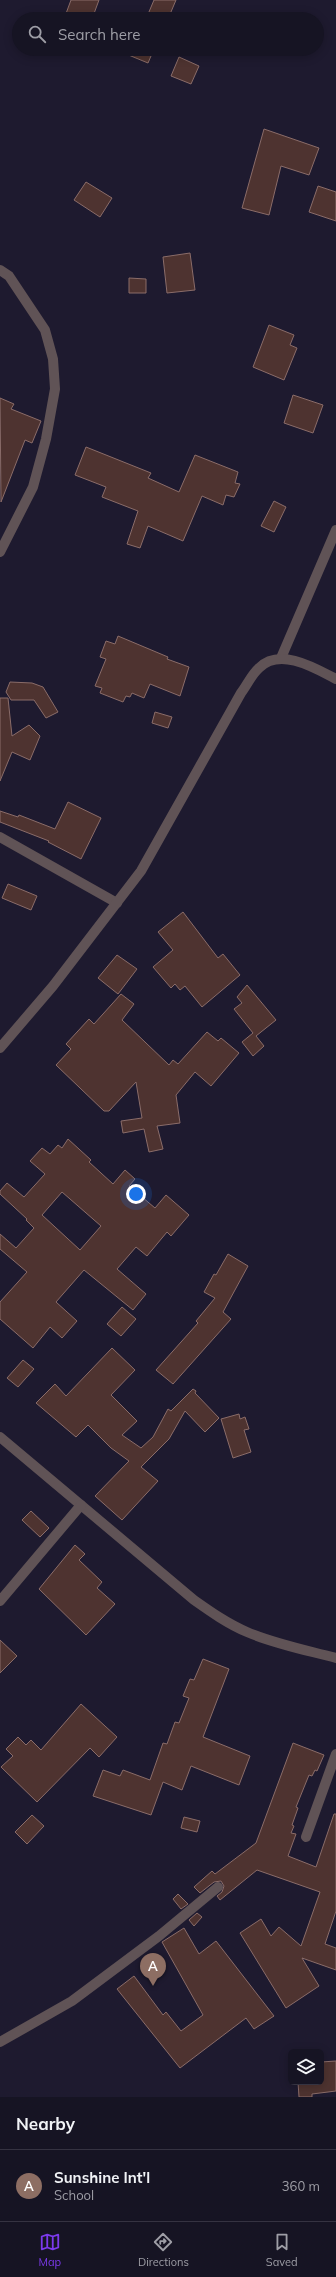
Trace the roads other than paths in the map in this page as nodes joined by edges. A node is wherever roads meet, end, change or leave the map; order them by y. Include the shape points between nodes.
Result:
1 (0, 270) edge
2 (336, 530) edge
3 (0, 552) edge
4 (281, 658) junction
5 (336, 679) edge
6 (0, 837) edge
7 (117, 903) junction
8 (0, 1048) edge
9 (0, 1437) edge
10 (81, 1505) junction
11 (0, 1601) edge
12 (336, 1658) edge
13 (336, 1754) edge
14 (306, 1837) dead end
15 (218, 1887) dead end
16 (0, 2042) edge

1 - 3 street via 9,276 45,330 53,359 55,389 46,439 33,487
2 - 4 street
4 - 5 street via 304,663
4 - 7 street via 260,667 241,693 141,871
6 - 7 street
7 - 8 street via 53,986
9 - 10 street
10 - 11 street
10 - 12 street via 194,1600 218,1617 247,1632
13 - 14 street
15 - 16 street via 159,1936 72,2001

